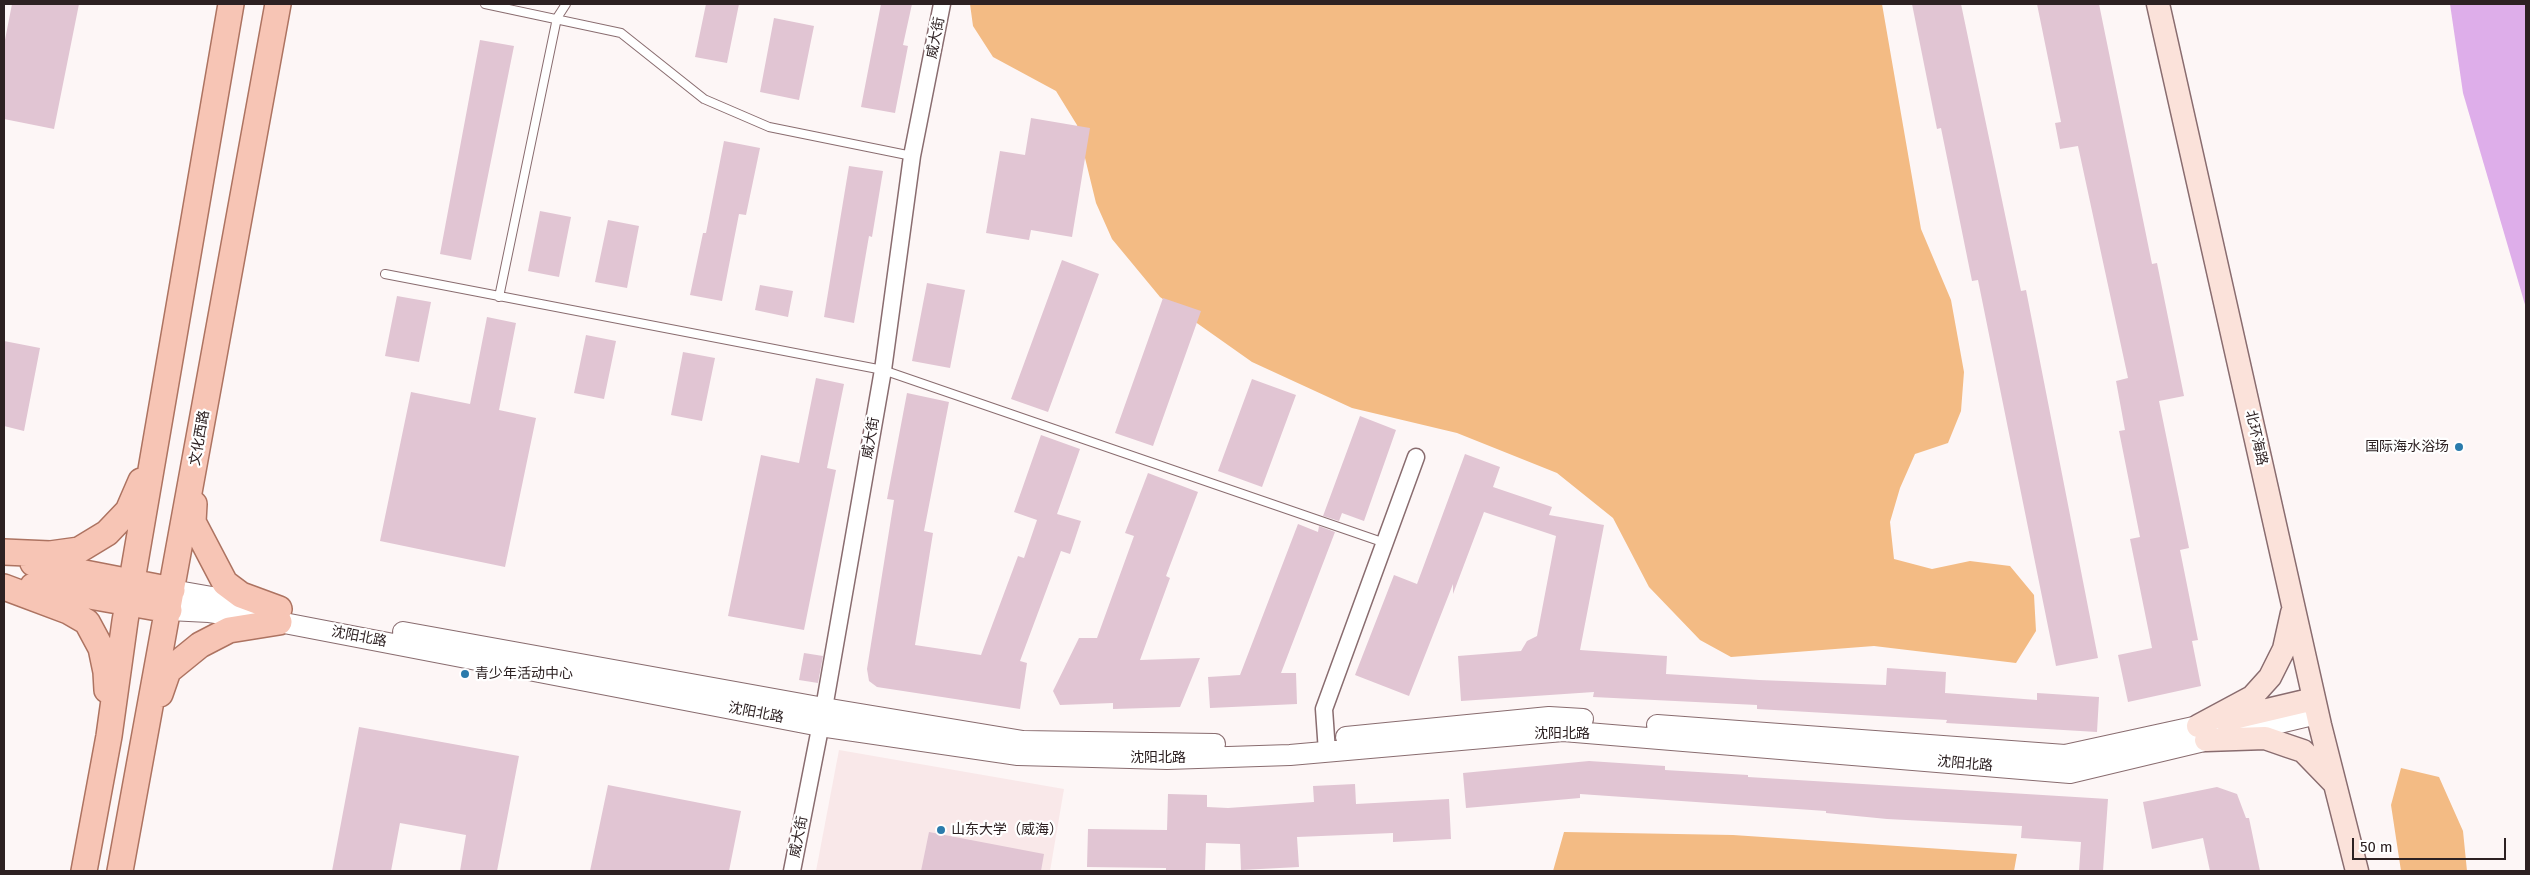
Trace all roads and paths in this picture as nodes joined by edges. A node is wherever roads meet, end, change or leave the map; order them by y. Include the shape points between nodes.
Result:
1 (231, 4) edge
2 (278, 4) edge
3 (486, 4) edge
4 (566, 4) edge
5 (942, 4) edge
6 (2158, 4) edge
7 (557, 18) junction
8 (912, 156) junction
9 (385, 274) dead end
10 (500, 297) junction
11 (883, 370) junction
12 (156, 446) junction
13 (1416, 457) dead end
14 (196, 459) junction
15 (1386, 543) junction
16 (4, 552) edge
17 (4, 557) edge
18 (4, 581) edge
19 (4, 587) edge
20 (131, 593) junction
21 (170, 600) junction
22 (2294, 606) junction
23 (279, 616) junction
24 (2316, 706) junction
25 (822, 717) junction
26 (2202, 733) junction
27 (109, 736) junction
28 (143, 742) junction
29 (1326, 745) junction
30 (2334, 783) junction
31 (84, 871) edge
32 (120, 871) edge
33 (792, 871) edge
34 (2357, 871) edge

1 - 12 main road
2 - 14 main road, 文化西路
3 - 7 lane
4 - 7 lane
5 - 8 street, 威大街
6 - 22 main road, 北环海路
7 - 8 lane via 621,34 704,99 769,127
7 - 10 lane
8 - 11 street, 威大街
9 - 10 lane
10 - 11 lane
11 - 15 lane
11 - 25 street, 威大街
12 - 16 main road via 128,511 107,533 79,550 50,554
12 - 20 main road
13 - 15 street
14 - 21 main road, 文化西路
14 - 23 main road via 193,522 209,554 225,583
15 - 29 street via 1324,708
17 - 20 main road, 沈阳北路
18 - 20 main road, 沈阳北路
19 - 27 main road via 68,611 86,622 101,648 106,672
20 - 21 main road, 沈阳北路
20 - 27 main road
21 - 23 street, 沈阳北路 via 210,612
21 - 28 main road, 文化西路
22 - 24 main road, 北环海路
22 - 26 main road via 2284,649 2270,677 2252,697
23 - 25 street, 沈阳北路
23 - 28 main road via 229,630 200,645 168,671
24 - 26 main road, 沈阳北路
24 - 30 main road, 北环海路
25 - 29 street, 沈阳北路 via 1018,756 1167,759
25 - 33 street, 威大街
26 - 29 street, 沈阳北路 via 2070,773 1563,731
26 - 30 main road via 2265,738 2303,751
27 - 31 main road
28 - 32 main road, 文化西路
30 - 34 main road, 北环海路

